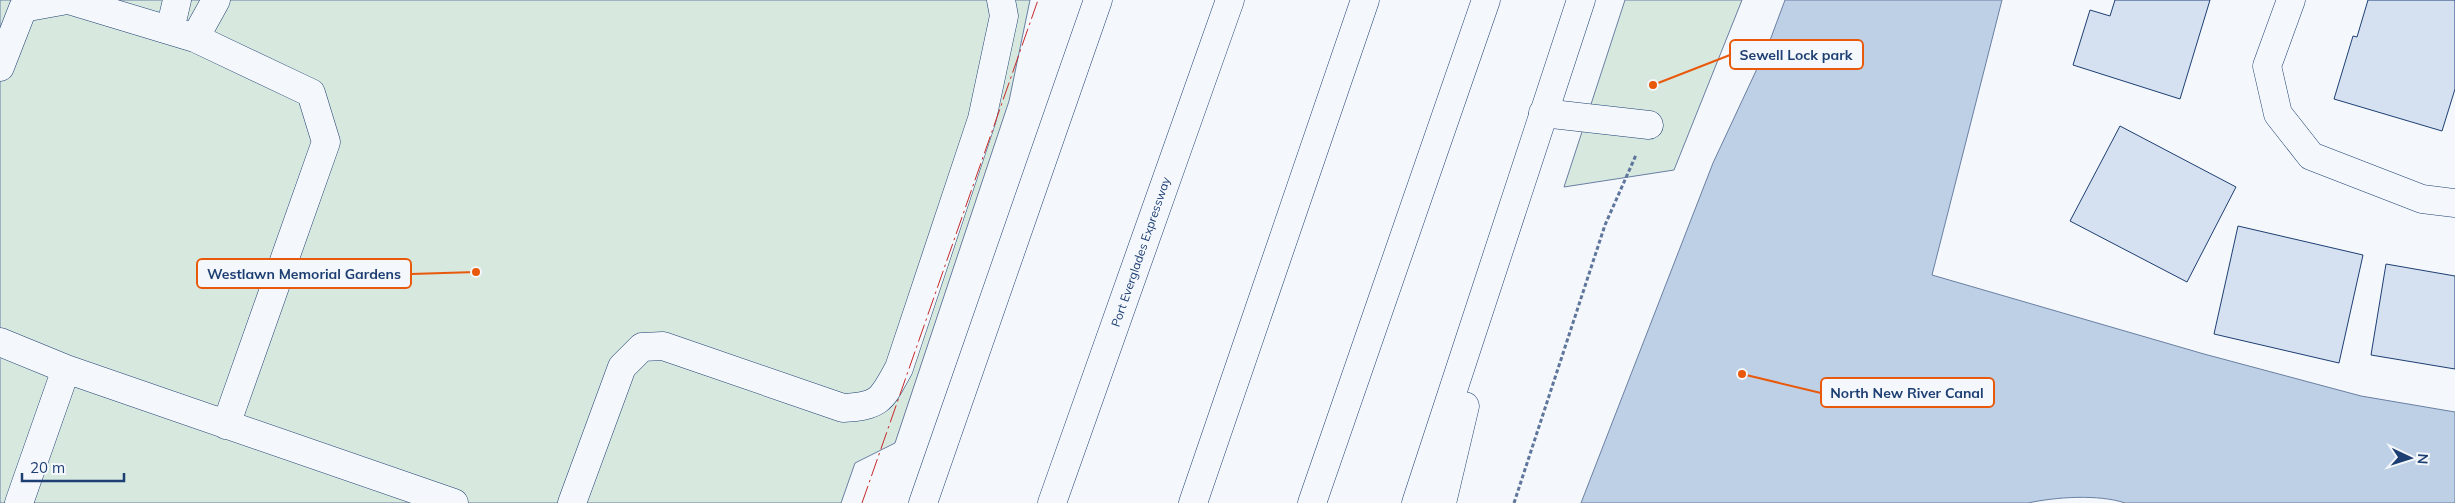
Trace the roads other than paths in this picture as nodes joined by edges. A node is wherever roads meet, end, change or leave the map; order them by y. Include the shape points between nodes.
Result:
1 (68, 0) edge
2 (177, 0) edge
3 (216, 0) edge
4 (1001, 0) edge
5 (1098, 0) edge
6 (1230, 0) edge
7 (1365, 0) edge
8 (1486, 0) edge
9 (1580, 0) edge
10 (2291, 0) edge
11 (182, 34) junction
12 (0, 67) edge
13 (1544, 113) junction
14 (1649, 125) road end
15 (1513, 203) junction
16 (2455, 203) edge
17 (0, 342) edge
18 (66, 369) junction
19 (226, 425) junction
20 (19, 503) edge
21 (454, 503) edge
22 (572, 503) edge
23 (924, 503) edge
24 (1052, 503) edge
25 (1193, 503) edge
26 (1312, 503) edge
27 (1416, 503) edge
28 (1442, 503) edge

1 - 11 main road
1 - 12 main road via 23,8
2 - 11 main road
3 - 11 main road
4 - 22 main road via 1004,16 982,119 899,368 884,395 866,407 843,408 663,346 642,347 622,367
5 - 23 main road
6 - 24 main road, Port Everglades Expressway
7 - 25 main road
8 - 26 main road
9 - 13 main road
10 - 16 main road via 2268,66 2278,114 2311,156 2422,199
11 - 19 main road via 311,93 326,142
13 - 14 main road
13 - 15 main road
15 - 27 main road
15 - 28 main road
17 - 18 main road
18 - 19 main road
18 - 20 main road
19 - 21 main road

